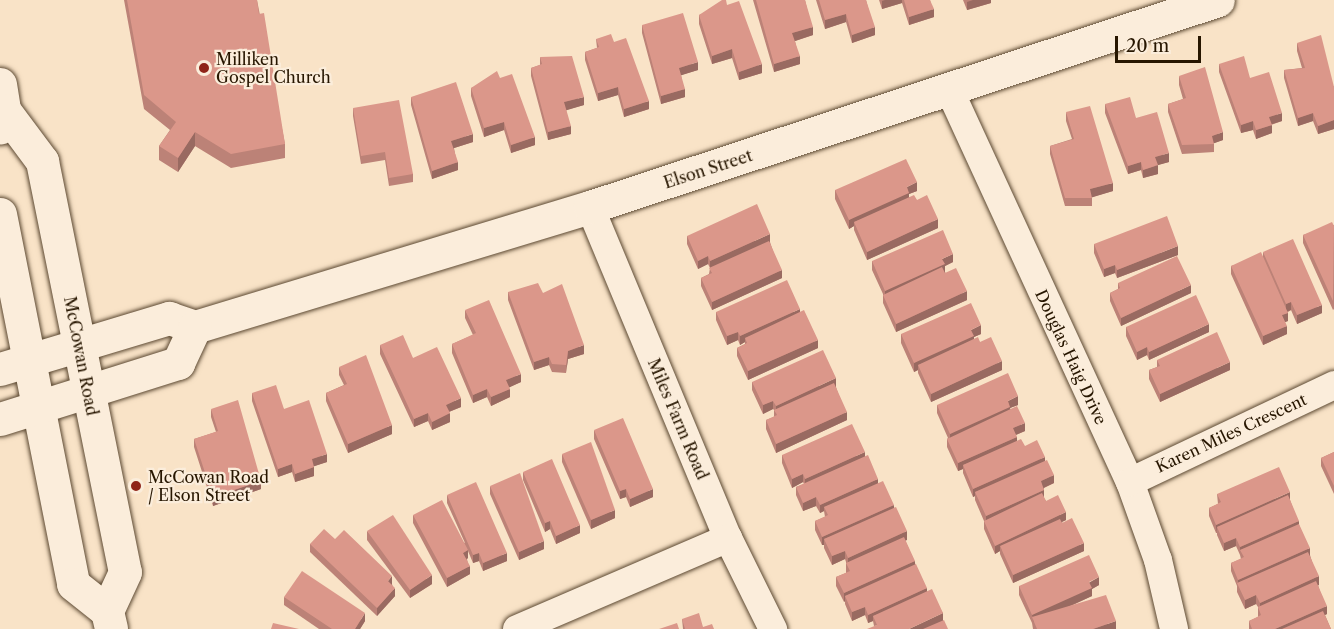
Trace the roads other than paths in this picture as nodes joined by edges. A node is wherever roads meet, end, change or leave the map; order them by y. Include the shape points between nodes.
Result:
1 (1218, 0) edge
2 (1178, 6) edge
3 (950, 91) junction
4 (2, 108) edge
5 (590, 207) junction
6 (0, 214) edge
7 (195, 327) junction
8 (79, 345) junction
9 (31, 360) junction
10 (0, 369) edge
11 (1334, 386) edge
12 (88, 392) junction
13 (40, 407) junction
14 (0, 419) edge
15 (1130, 482) junction
16 (728, 538) junction
17 (109, 620) edge
18 (517, 629) edge
19 (773, 629) edge
20 (1174, 629) edge

1 - 2 street, Elson Street
2 - 3 street, Elson Street
3 - 5 street, Elson Street
3 - 15 street, Douglas Haig Drive
4 - 8 street, McCowan Road via 42,161
5 - 7 street, Elson Street
5 - 16 street, Miles Farm Road
6 - 9 street, McCowan Road
7 - 8 street via 169,318
7 - 12 street via 178,363
8 - 9 street
8 - 12 street, McCowan Road
9 - 10 street
9 - 13 street, McCowan Road
11 - 15 street, Karen Miles Crescent
12 - 13 street
12 - 17 street, McCowan Road via 125,572
13 - 14 street
13 - 17 street, McCowan Road via 73,584
15 - 20 street, Douglas Haig Drive via 1158,560
16 - 18 street
16 - 19 street, Miles Farm Road

